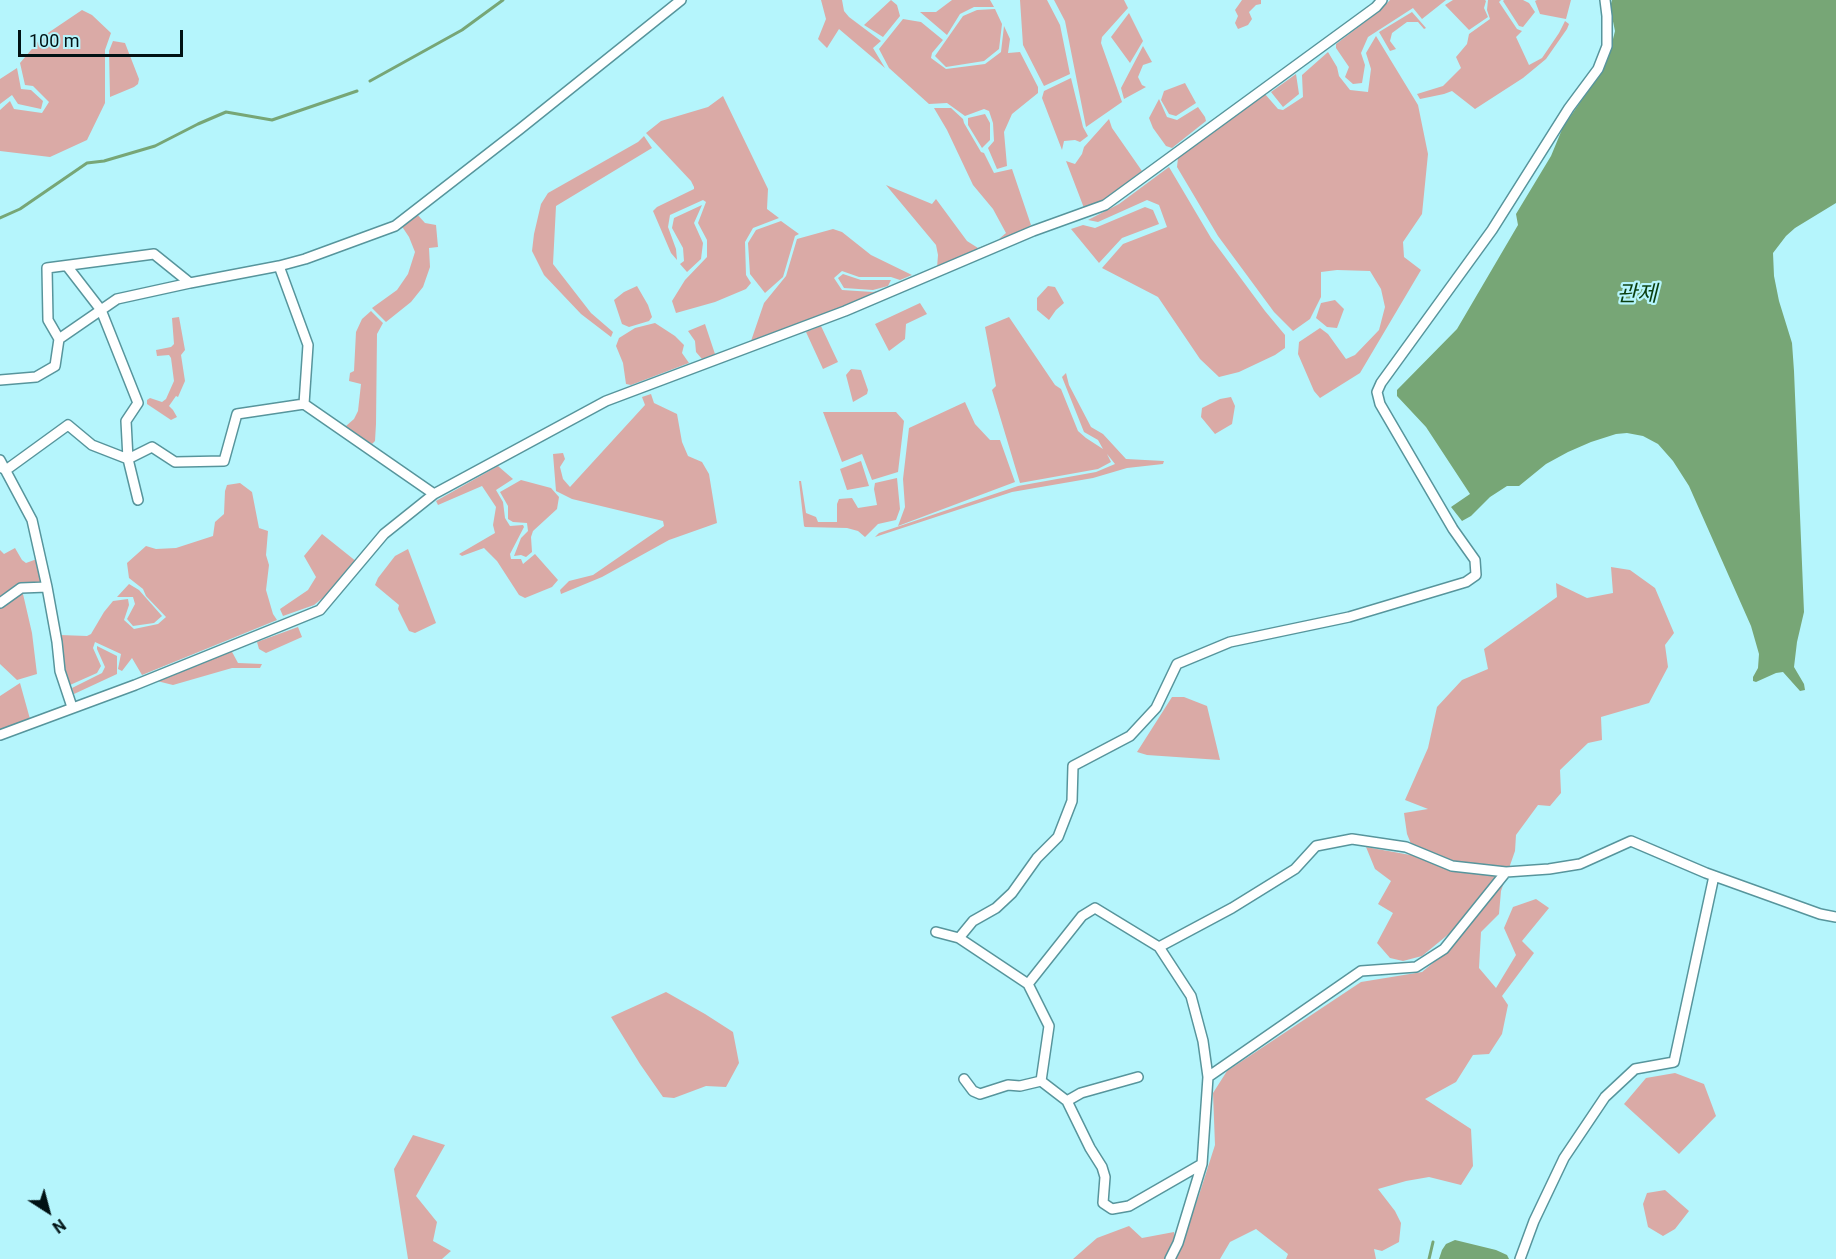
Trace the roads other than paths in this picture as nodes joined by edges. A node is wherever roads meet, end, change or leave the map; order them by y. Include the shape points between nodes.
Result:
1 (681, 0) edge
2 (1382, 0) edge
3 (1605, 0) edge
4 (67, 266) junction
5 (279, 266) junction
6 (190, 282) junction
7 (101, 310) junction
8 (59, 339) junction
9 (0, 380) edge
10 (304, 404) junction
11 (128, 459) junction
12 (0, 460) edge
13 (3, 468) edge
14 (434, 494) junction
15 (138, 500) dead end
16 (47, 587) junction
17 (0, 603) edge
18 (72, 708) junction
19 (0, 735) edge
20 (1506, 872) junction
21 (1714, 876) junction
22 (1836, 917) edge
23 (936, 932) dead end
24 (959, 938) junction
25 (1159, 946) junction
26 (1028, 984) junction
27 (1138, 1077) dead end
28 (1208, 1077) junction
29 (964, 1079) dead end
30 (1041, 1081) junction
31 (1067, 1101) junction
32 (1202, 1164) junction
33 (1170, 1259) edge
34 (1520, 1259) edge

1 - 5 street via 395,226
2 - 14 street via 1105,205 1033,231 845,311 606,401
3 - 24 street via 1607,46 1598,69 1492,230 1377,392 1408,453 1475,560 1476,575 1466,582 1350,617 1230,642 1177,664 1156,708 1130,736 1073,766 1072,801 1058,837 1012,893 973,921
4 - 6 street via 154,254
4 - 7 street
4 - 8 street via 47,268 48,320
5 - 6 street
5 - 10 street via 308,345
6 - 7 street via 117,299
7 - 8 street
7 - 11 street via 138,403 126,421
8 - 9 street via 55,366 36,376
10 - 11 street via 237,414 224,461 175,462 152,447
10 - 14 street
11 - 13 street via 92,445 68,425
11 - 15 street
12 - 13 street
13 - 16 street via 32,519
14 - 18 street via 384,534 320,610
16 - 17 street via 21,588
16 - 18 street via 60,671
18 - 19 street
20 - 21 street via 1580,864 1631,841
20 - 25 street via 1452,866 1406,847 1352,839 1316,846 1295,870
20 - 28 street via 1444,950 1416,968 1361,971
21 - 22 street
21 - 34 street via 1674,1062 1635,1069 1605,1097 1564,1158
23 - 24 street
24 - 26 street
25 - 26 street via 1095,908 1082,916
25 - 28 street via 1191,996
26 - 30 street via 1049,1026
27 - 31 street via 1081,1093
28 - 32 street
29 - 30 street via 980,1094
30 - 31 street
31 - 32 street via 1102,1167 1103,1203 1112,1209 1129,1206
32 - 33 street

